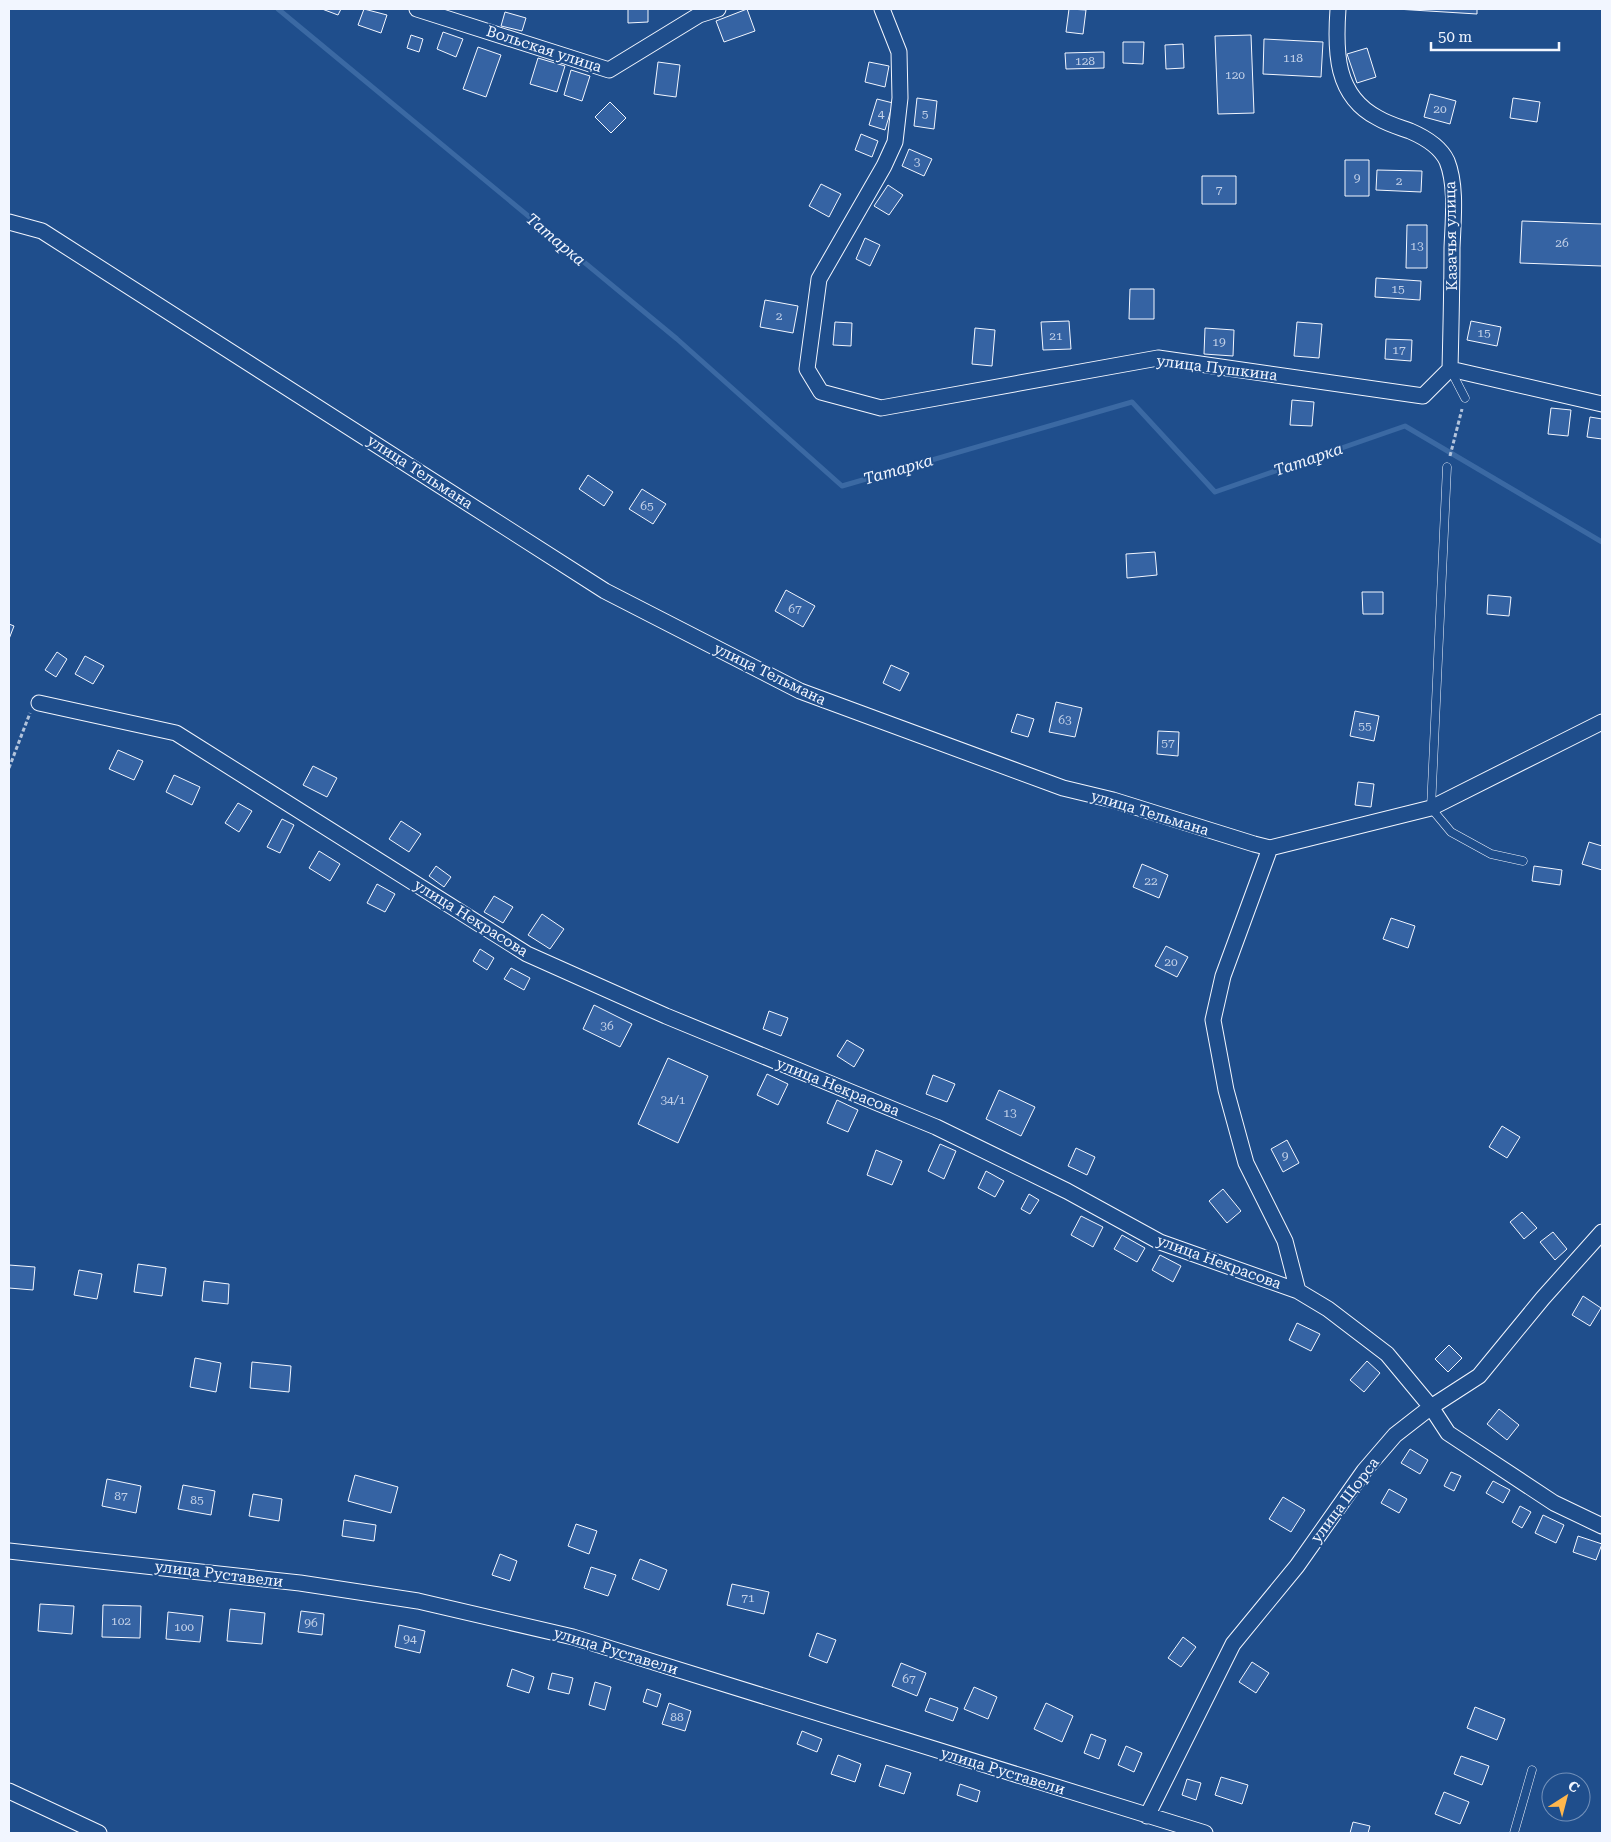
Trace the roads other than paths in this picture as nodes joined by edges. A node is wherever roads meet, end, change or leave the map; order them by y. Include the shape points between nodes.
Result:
1 (417, 9) edge
2 (718, 9) edge
3 (882, 9) edge
4 (1338, 9) edge
5 (9, 222) edge
6 (1450, 369) junction
7 (1465, 398) road end
8 (1602, 404) edge
9 (1447, 467) road end
10 (39, 703) road end
11 (1602, 722) edge
12 (1431, 808) junction
13 (1270, 848) junction
14 (1523, 861) dead end
15 (1602, 1232) edge
16 (1298, 1291) junction
17 (1432, 1407) junction
18 (1602, 1526) edge
19 (9, 1551) edge
20 (1532, 1770) dead end
21 (9, 1790) edge
22 (1147, 1816) junction
23 (99, 1833) edge
24 (1205, 1833) edge
25 (1514, 1833) edge

1 - 2 street, Вольская улица via 609,70 699,15
3 - 6 street, улица Пушкина via 899,52 900,98 895,142 854,222 819,279 807,368 821,392 881,408 1158,358 1423,396
4 - 6 street, Казачья улица via 1338,62 1346,87 1356,102 1377,118 1422,136 1437,147 1446,160 1452,179
5 - 13 street, улица Тельмана via 42,231 604,590 800,692 1063,788
6 - 7 lane
6 - 8 street
9 - 12 lane
10 - 16 street, улица Некрасова via 176,733 527,954 666,1016 936,1127 1160,1242
11 - 12 street, улица Тельмана
12 - 13 street, улица Тельмана
12 - 14 lane via 1451,832 1490,854
13 - 16 street via 1223,976 1213,1020 1226,1090 1246,1163 1285,1242
15 - 17 street, улица Щорса via 1479,1376
16 - 17 street, улица Некрасова via 1388,1354
17 - 18 street, улица Некрасова via 1448,1432 1554,1503
17 - 22 street, улица Щорса via 1395,1436 1364,1471 1297,1566 1233,1644
19 - 22 street, улица Руставели via 300,1583 418,1600 572,1637
20 - 25 lane
21 - 23 street
22 - 24 street, улица Руставели

